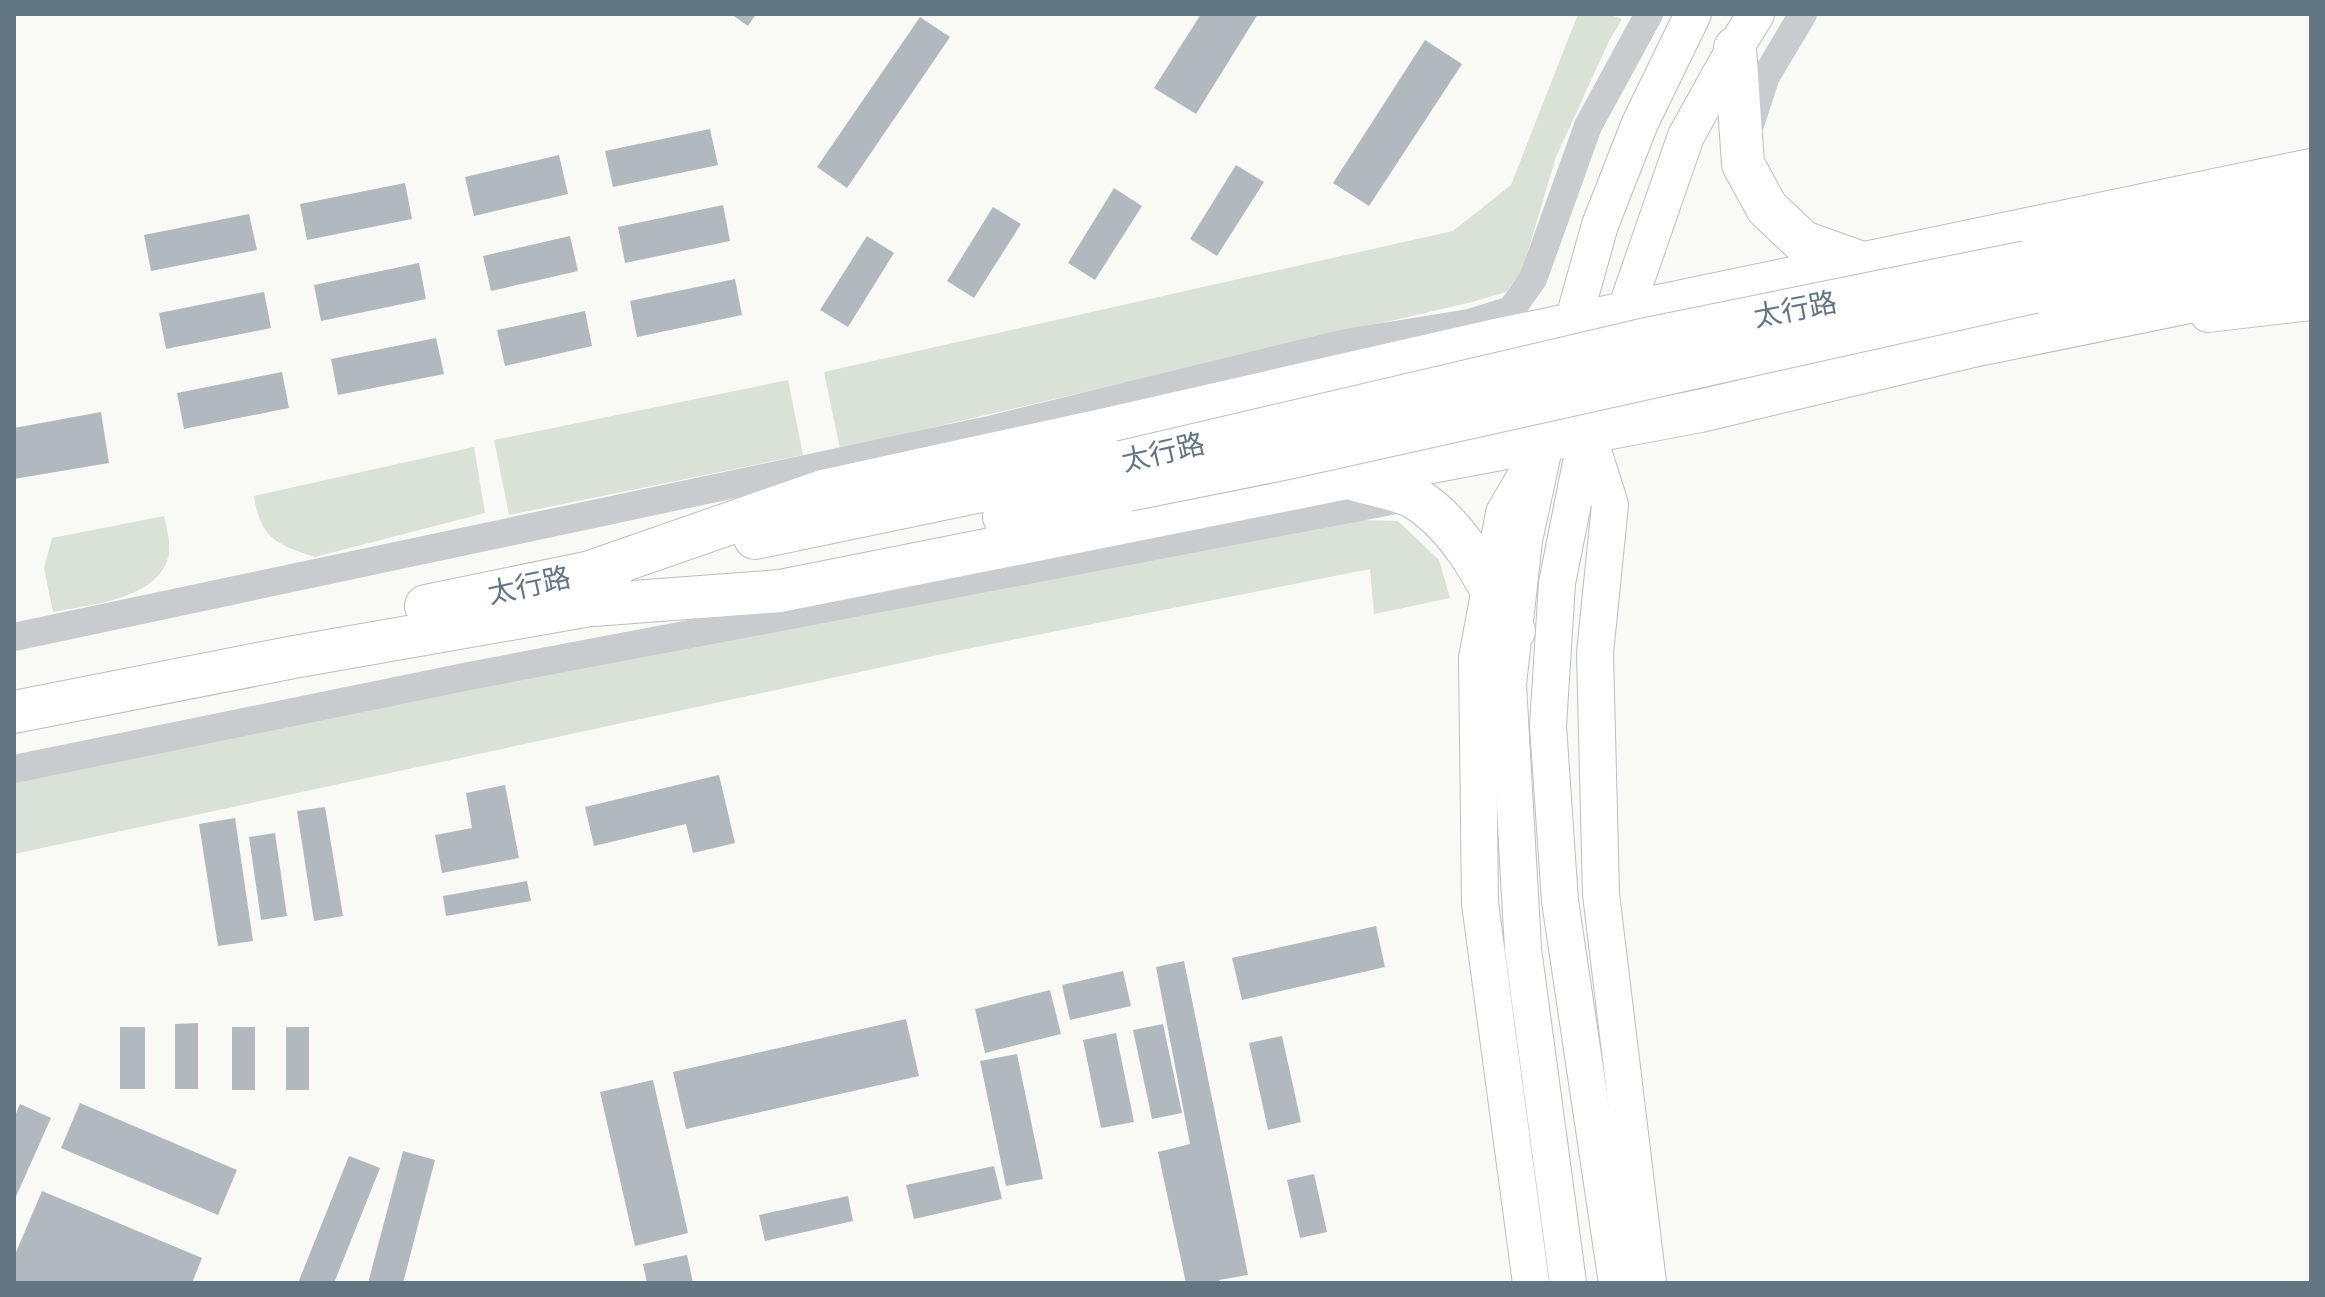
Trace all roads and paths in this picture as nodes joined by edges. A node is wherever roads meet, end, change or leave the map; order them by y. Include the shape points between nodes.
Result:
1 (1649, 14) edge
2 (1693, 14) edge
3 (1803, 14) edge
4 (1745, 31) edge
5 (2311, 150) edge
6 (2311, 170) edge
7 (1758, 191) junction
8 (2156, 201) junction
9 (2311, 204) edge
10 (2311, 235) edge
11 (1862, 263) junction
12 (2030, 277) junction
13 (2311, 277) edge
14 (2311, 302) edge
15 (1623, 313) junction
16 (1571, 324) junction
17 (2059, 328) junction
18 (1587, 433) junction
19 (1545, 440) junction
20 (1347, 478) junction
21 (1413, 497) junction
22 (1490, 587) junction
23 (592, 588) junction
24 (1514, 631) junction
25 (14, 637) edge
26 (14, 691) edge
27 (14, 712) edge
28 (14, 769) edge
29 (1531, 1283) edge
30 (1568, 1283) edge
31 (1617, 1283) edge
32 (1648, 1283) edge

1 - 25 lane via 1588,126 1533,279 1511,310 1469,323 1331,346 974,433
2 - 16 main road via 1628,152
3 - 7 lane via 1766,76 1748,129
4 - 7 highway via 1743,164
4 - 15 main road via 1686,136
5 - 8 main road
6 - 8 highway
7 - 11 highway via 1767,208 1803,242
8 - 11 highway
9 - 12 highway, 太行路
10 - 12 highway, 太行路
11 - 15 highway
12 - 23 highway, 太行路, bridge via 1651,338 1125,476
13 - 17 highway
14 - 17 main road
15 - 16 highway
15 - 18 main road
16 - 19 main road
16 - 23 highway via 823,491
17 - 18 highway
18 - 19 highway
18 - 31 main road via 1557,583 1548,726 1560,901
18 - 32 main road via 1610,505 1595,653 1601,894
19 - 20 highway
19 - 22 main road via 1504,513
19 - 24 main road via 1524,540
20 - 21 highway
20 - 23 highway via 780,591
21 - 22 highway via 1444,522
21 - 28 lane via 469,676
22 - 24 highway
22 - 29 main road via 1477,658 1480,903
23 - 26 highway, 太行路
23 - 27 highway, 太行路 via 294,657
24 - 30 main road via 1508,684 1523,949

